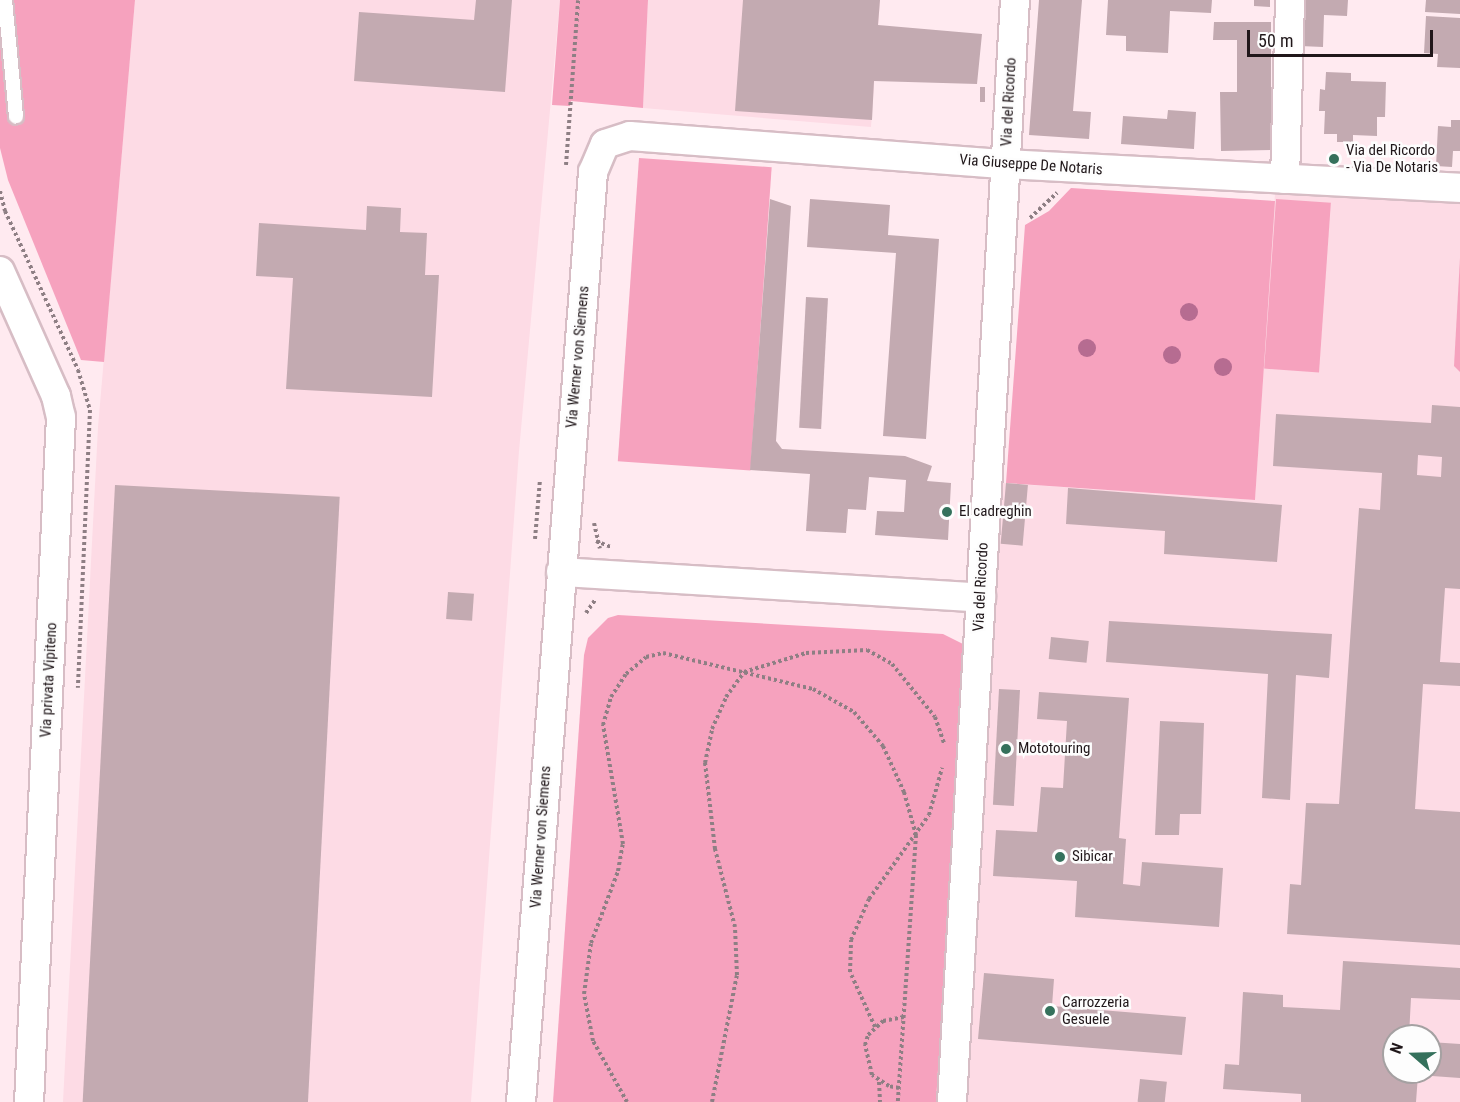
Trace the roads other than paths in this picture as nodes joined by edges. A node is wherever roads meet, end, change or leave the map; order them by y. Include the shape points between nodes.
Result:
1 (5, 0) edge
2 (1015, 0) edge
3 (1290, 0) edge
4 (16, 116) dead end
5 (605, 144) joint
6 (1005, 164) junction
7 (1285, 179) junction
8 (1460, 188) edge
9 (0, 271) edge
10 (561, 572) junction
11 (981, 598) junction
12 (29, 1102) edge
13 (520, 1102) edge
14 (952, 1102) edge

1 - 4 lane
2 - 6 street, Via del Ricordo
3 - 7 street
5 - 6 street, Via Giuseppe De Notaris via 630,136
5 - 10 street, Via Werner von Siemens via 593,172
6 - 7 street, Via Giuseppe De Notaris
6 - 11 street, Via del Ricordo
7 - 8 street, Via Giuseppe De Notaris
9 - 12 street, Via privata Vipiteno via 56,396 60,417
10 - 11 street
10 - 13 street, Via Werner von Siemens
11 - 14 street, Via del Ricordo

